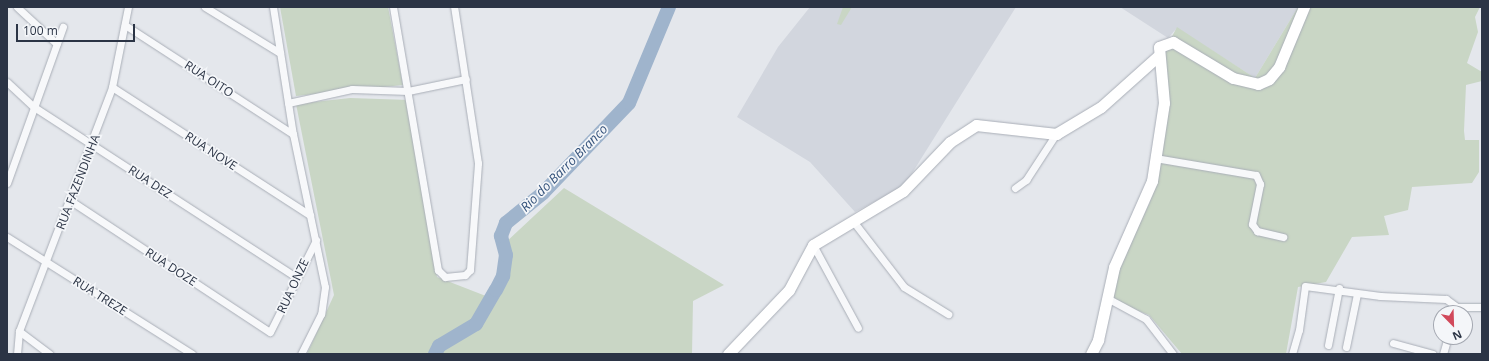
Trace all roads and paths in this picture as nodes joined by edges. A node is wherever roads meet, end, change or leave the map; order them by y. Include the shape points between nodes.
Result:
1 (17, 7) edge
2 (128, 7) edge
3 (205, 7) edge
4 (273, 7) edge
5 (393, 7) edge
6 (1304, 7) edge
7 (455, 8) edge
8 (125, 25) junction
9 (63, 27) dead end
10 (56, 44) junction
11 (280, 53) junction
12 (1157, 57) junction
13 (466, 79) junction
14 (7, 82) edge
15 (112, 88) junction
16 (408, 91) junction
17 (288, 103) junction
18 (34, 107) junction
19 (293, 134) junction
20 (1056, 134) junction
21 (93, 145) junction
22 (1155, 158) junction
23 (7, 161) edge
24 (13, 167) junction
25 (7, 183) edge
26 (1014, 188) dead end
27 (71, 201) junction
28 (310, 215) junction
29 (853, 221) junction
30 (7, 237) edge
31 (1283, 237) dead end
32 (316, 240) junction
33 (813, 244) junction
34 (47, 263) junction
35 (296, 276) junction
36 (1339, 288) junction
37 (1357, 294) junction
38 (1107, 298) junction
39 (1451, 305) edge
40 (948, 314) dead end
41 (858, 328) dead end
42 (19, 331) junction
43 (270, 332) joint
44 (1393, 343) dead end
45 (1328, 345) dead end
46 (1346, 347) dead end
47 (17, 354) edge
48 (48, 354) edge
49 (192, 354) edge
50 (301, 354) edge
51 (728, 354) edge
52 (1090, 354) edge
53 (1173, 354) edge
54 (1292, 354) edge
55 (1433, 354) edge

1 - 10 street
2 - 8 street, RUA FAZENDINHA
3 - 11 street
4 - 11 street
5 - 16 street
6 - 12 street via 1279,67 1269,80 1258,84 1233,78 1173,42 1162,43
7 - 13 street
8 - 15 street, RUA FAZENDINHA
8 - 19 street, RUA OITO
9 - 10 street
10 - 18 street
11 - 17 street
12 - 20 street via 1101,107
12 - 22 street via 1164,103
13 - 16 street
13 - 16 street via 478,163 470,270 458,276 444,277 438,270
14 - 18 street, RUA DEZ
15 - 21 street, RUA FAZENDINHA
15 - 28 street, RUA NOVE
16 - 17 street via 352,89
17 - 19 street
18 - 21 street, RUA DEZ
18 - 24 street
19 - 28 street
20 - 26 street via 1026,180
20 - 29 street via 976,125 950,142 903,191
21 - 27 street, RUA FAZENDINHA
21 - 35 street, RUA DEZ
22 - 31 street via 1256,175 1260,184 1252,224 1257,231
22 - 38 street via 1147,200 1114,267
23 - 24 street
24 - 25 street
27 - 34 street, RUA FAZENDINHA
27 - 43 street, RUA DOZE
28 - 32 street
29 - 33 street
29 - 40 street via 904,287
30 - 34 street, RUA TREZE
32 - 35 street, RUA ONZE
32 - 50 street via 324,301
33 - 41 street
33 - 51 street via 789,290
34 - 42 street, RUA FAZENDINHA
34 - 49 street, RUA TREZE
35 - 43 street, RUA ONZE
36 - 37 street
36 - 45 street
36 - 54 street via 1309,285 1302,289 1300,330
37 - 39 street via 1446,299
37 - 46 street
38 - 52 street via 1098,340
38 - 53 street via 1146,318
42 - 47 street, RUA FAZENDINHA
42 - 48 street
44 - 55 street

